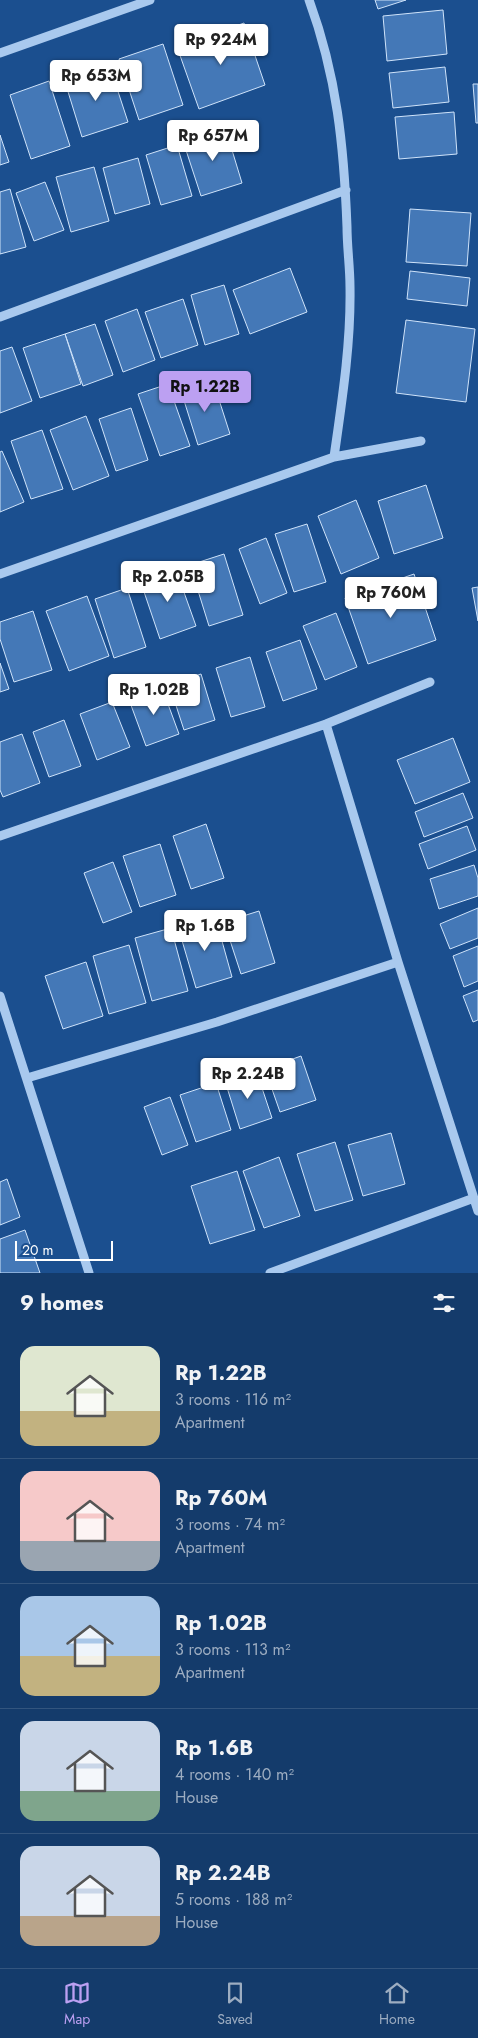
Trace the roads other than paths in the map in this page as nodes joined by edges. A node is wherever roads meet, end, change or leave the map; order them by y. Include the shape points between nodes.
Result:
1 (150, 0) edge
2 (309, 0) edge
3 (0, 53) edge
4 (346, 190) junction
5 (0, 317) edge
6 (421, 441) dead end
7 (334, 457) junction
8 (0, 574) edge
9 (430, 682) dead end
10 (326, 724) junction
11 (0, 836) edge
12 (398, 962) junction
13 (0, 996) edge
14 (27, 1078) junction
15 (474, 1198) junction
16 (478, 1211) edge
17 (89, 1273) edge
18 (270, 1273) edge

1 - 3 street
2 - 4 street via 330,63
4 - 5 street
4 - 7 street via 350,318
6 - 7 street
7 - 8 street
9 - 10 street
10 - 11 street
10 - 12 street
12 - 14 street via 217,1022
12 - 15 street
13 - 14 street
14 - 17 street
15 - 16 street
15 - 18 street

